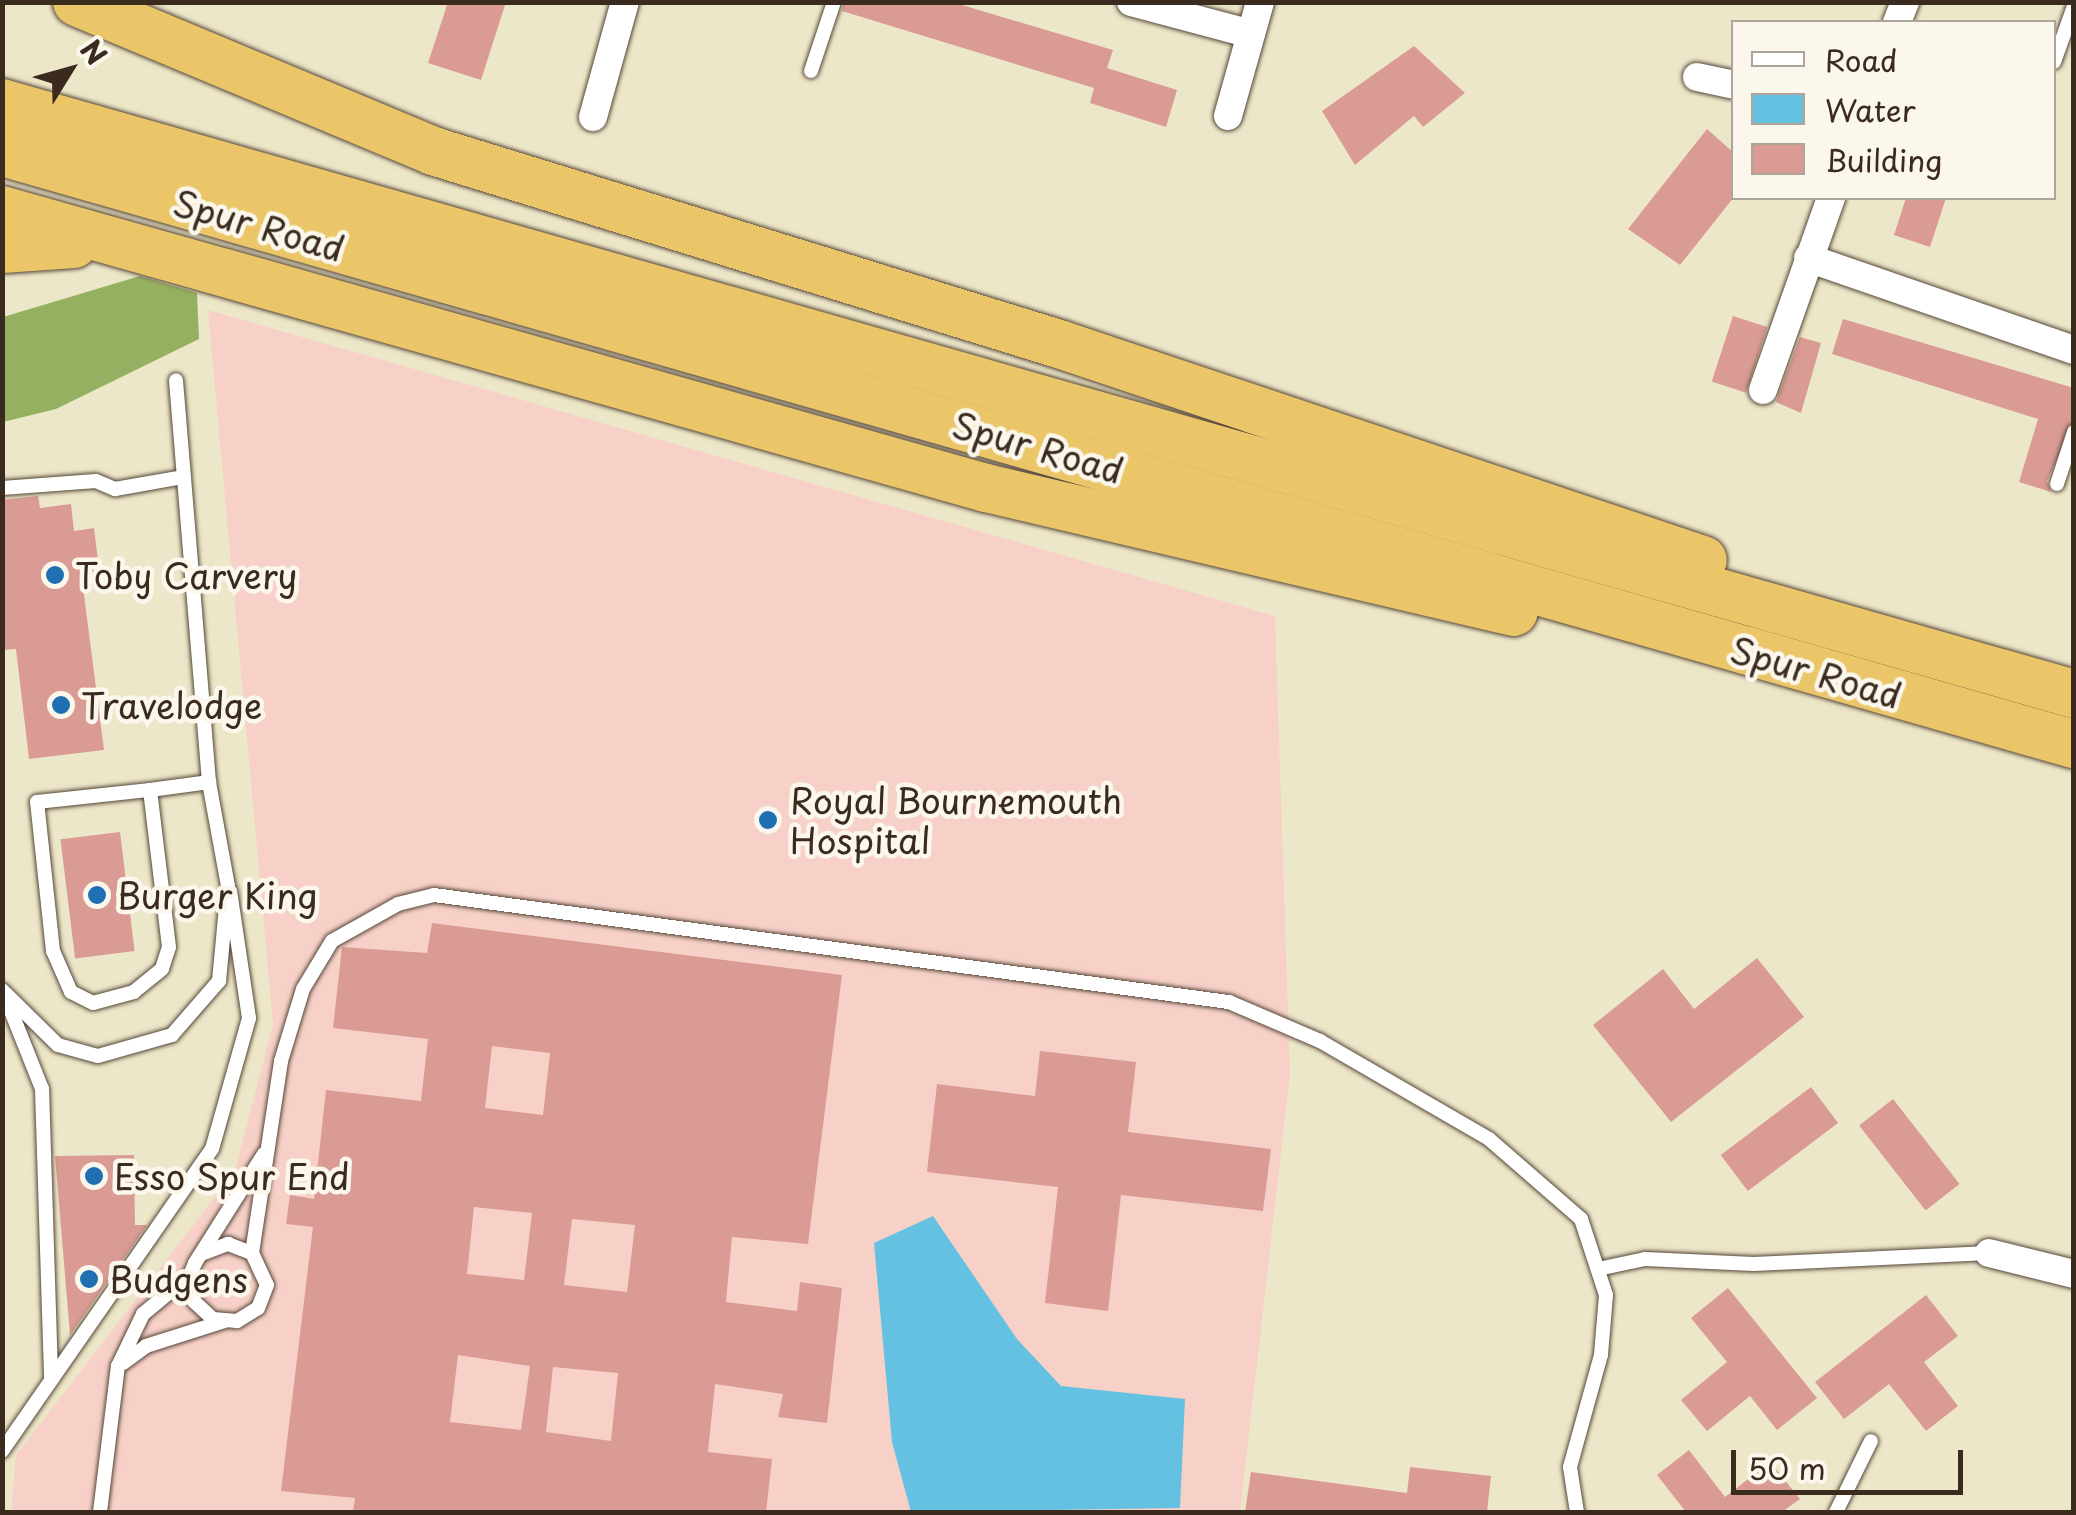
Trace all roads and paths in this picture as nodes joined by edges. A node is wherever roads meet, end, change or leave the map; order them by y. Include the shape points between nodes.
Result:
1 (77, 2) edge
2 (625, 2) edge
3 (834, 2) edge
4 (1131, 2) edge
5 (1260, 2) edge
6 (2074, 6) edge
7 (1251, 34) junction
8 (2056, 56) edge
9 (810, 72) dead end
10 (1697, 77) dead end
11 (1731, 84) edge
12 (2, 103) edge
13 (1228, 116) dead end
14 (594, 117) dead end
15 (2, 152) edge
16 (1830, 200) edge
17 (2, 210) edge
18 (147, 248) junction
19 (2, 249) edge
20 (1808, 258) junction
21 (2074, 350) edge
22 (176, 380) dead end
23 (1762, 390) dead end
24 (2074, 432) edge
25 (184, 478) junction
26 (2057, 484) dead end
27 (2, 488) edge
28 (1846, 628) junction
29 (1672, 631) junction
30 (2074, 694) edge
31 (2074, 744) edge
32 (209, 782) junction
33 (150, 790) junction
34 (228, 886) junction
35 (2, 990) edge
36 (268, 1149) junction
37 (204, 1253) junction
38 (252, 1253) junction
39 (1989, 1253) joint
40 (1598, 1268) junction
41 (2074, 1274) edge
42 (190, 1275) junction
43 (225, 1322) junction
44 (118, 1366) junction
45 (51, 1380) junction
46 (1871, 1441) dead end
47 (2, 1451) edge
48 (100, 1512) edge
49 (1577, 1512) edge
50 (1836, 1512) edge

1 - 28 highway via 433,152 1669,544
2 - 14 street
3 - 9 lane
4 - 7 street
5 - 7 street
6 - 8 lane
7 - 13 street
10 - 11 street
12 - 28 highway, Spur Road
15 - 29 highway, Spur Road
16 - 20 street
17 - 18 highway
18 - 19 highway via 27,242
18 - 29 highway via 1200,544 1414,594
20 - 21 street
20 - 23 street
22 - 25 lane
24 - 26 lane
25 - 27 lane via 115,488 96,481
25 - 32 lane
28 - 30 highway, Spur Road
29 - 31 highway, Spur Road
32 - 33 lane
32 - 34 lane via 222,815
33 - 33 lane via 170,928 162,969 134,992 92,1003 71,992 53,951 37,802
34 - 35 lane via 219,981 172,1035 133,1052 66,1049
34 - 45 lane via 249,1018 212,1149
35 - 45 lane via 42,1089
36 - 37 lane
36 - 38 lane
36 - 40 lane via 297,1007 332,941 398,904 434,896 1230,1002 1320,1041 1490,1139 1582,1218
37 - 38 lane via 228,1244
37 - 42 lane
38 - 43 lane via 266,1273 264,1298 249,1316
39 - 40 lane via 1754,1264 1676,1258
39 - 41 street
40 - 49 lane via 1606,1295 1601,1355 1570,1467
42 - 43 lane via 202,1312
42 - 44 lane via 143,1314
43 - 44 lane via 146,1346
44 - 48 lane
45 - 47 lane
46 - 50 lane

